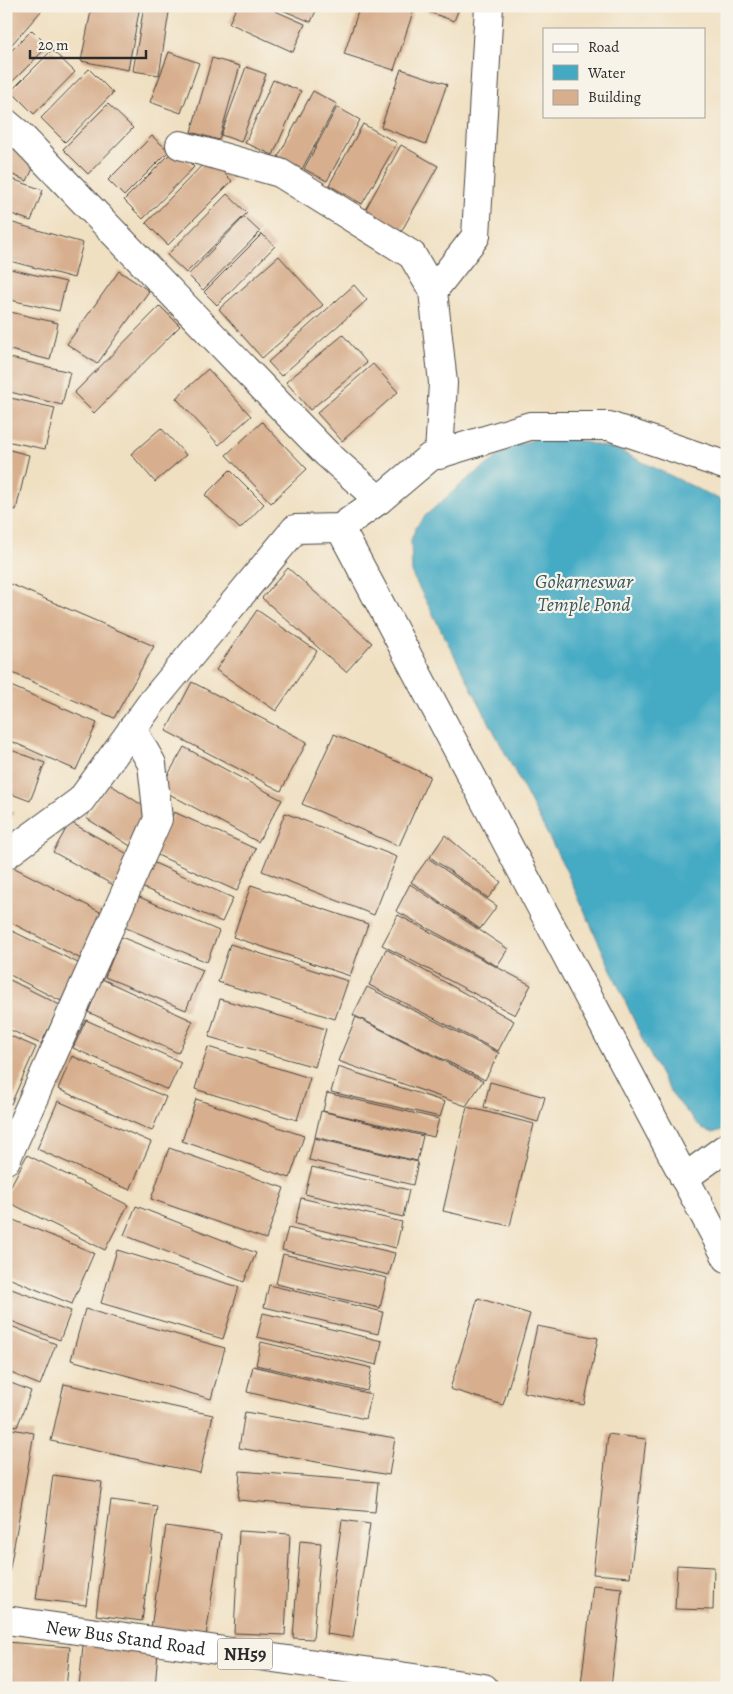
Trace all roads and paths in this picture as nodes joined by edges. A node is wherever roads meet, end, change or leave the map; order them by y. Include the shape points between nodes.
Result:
1 (489, 6) edge
2 (6, 122) edge
3 (180, 146) dead end
4 (433, 292) junction
5 (439, 455) junction
6 (727, 466) edge
7 (379, 500) junction
8 (340, 528) junction
9 (132, 729) junction
10 (6, 855) edge
11 (727, 1148) edge
12 (6, 1160) edge
13 (684, 1178) junction
14 (727, 1258) edge
15 (6, 1620) edge
16 (352, 1678) edge
17 (484, 1688) edge

1 - 4 main road via 476,236
2 - 7 main road via 291,418
3 - 4 main road via 280,173 412,255
4 - 5 main road via 443,383
5 - 6 main road via 530,426 609,426
5 - 7 main road via 430,457
7 - 8 main road
8 - 9 main road via 294,529
8 - 13 main road
9 - 10 main road via 81,800
9 - 12 main road via 152,764 158,819
11 - 13 main road
13 - 14 main road
15 - 16 main road, New Bus Stand Road / NH59
16 - 17 main road, New Bus Stand Road / NH59

